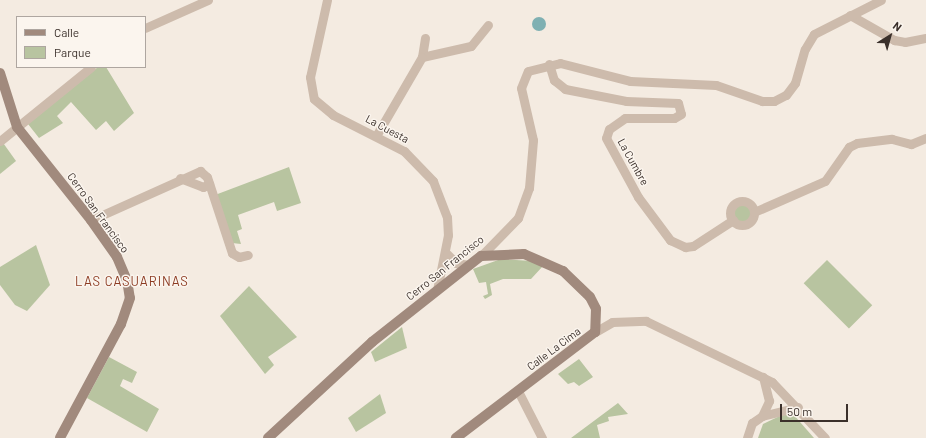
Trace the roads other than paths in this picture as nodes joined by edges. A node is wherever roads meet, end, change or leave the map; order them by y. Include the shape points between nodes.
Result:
1 (208, 0) edge
2 (327, 0) edge
3 (881, 0) edge
4 (850, 15) junction
5 (488, 25) dead end
6 (146, 28) edge
7 (425, 38) dead end
8 (926, 38) edge
9 (422, 57) junction
10 (549, 64) junction
11 (90, 68) edge
12 (0, 73) edge
13 (17, 127) junction
14 (376, 136) junction
15 (926, 138) edge
16 (0, 141) edge
17 (180, 178) junction
18 (209, 184) junction
19 (754, 212) junction
20 (91, 220) junction
21 (733, 220) junction
22 (446, 254) junction
23 (248, 255) dead end
24 (481, 256) junction
25 (469, 266) junction
26 (437, 290) junction
27 (595, 332) junction
28 (763, 377) junction
29 (518, 391) junction
30 (798, 407) junction
31 (762, 416) junction
32 (60, 438) edge
33 (268, 438) edge
34 (456, 438) edge
35 (542, 438) edge
36 (747, 438) edge
37 (825, 438) edge

1 - 6 street
2 - 14 street, La Cuesta via 310,88 322,109
3 - 4 street, Cerro San Francisco
4 - 8 street via 894,40 905,42
4 - 10 street, Cerro San Francisco via 814,34 805,49 795,83 786,95 774,101 716,85 630,81 589,68
5 - 9 street via 471,46
7 - 9 street
9 - 14 street
10 - 21 street, La Cumbre via 554,80 565,89 626,101 670,100 682,109 674,118 625,118 609,129 606,138 638,197 670,240 685,248 693,246
10 - 24 street, Cerro San Francisco via 528,71 521,88 534,152 525,203 508,231
11 - 13 street
12 - 13 street, Cerro San Francisco
13 - 16 street
13 - 20 street, Cerro San Francisco
14 - 22 street, La Cuesta via 404,151 434,181 447,217
15 - 19 street via 911,144 892,139 857,143 849,147 826,181
17 - 18 street via 203,187
17 - 18 street via 200,171 207,176
17 - 20 street
18 - 23 street via 232,253 239,257
19 - 21 street via 747,224
19 - 21 street via 748,203 740,202 732,209
20 - 32 street, Cerro San Francisco via 117,257 127,280 130,298 120,324
22 - 25 street via 456,262
22 - 26 street, La Cuesta
24 - 25 street, Cerro San Francisco
24 - 27 street, Calle La Cima via 524,254 563,271 590,297 596,309
25 - 26 street, Cerro San Francisco
26 - 33 street, Cerro San Francisco via 372,342
27 - 28 street via 612,322 646,321
27 - 29 street, Calle La Cima
28 - 30 street
28 - 31 street via 769,401
29 - 34 street, Calle La Cima
29 - 35 street
30 - 31 street
30 - 37 street
31 - 36 street via 752,423

